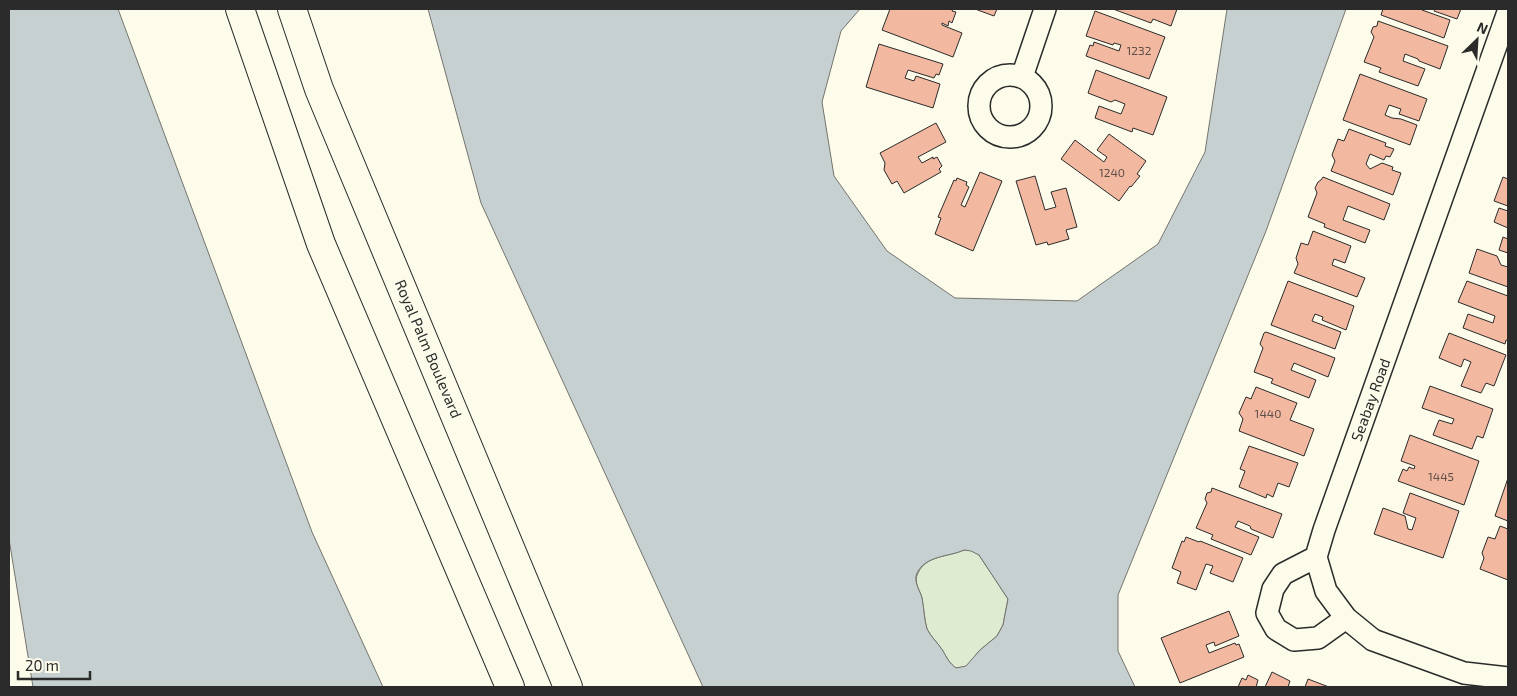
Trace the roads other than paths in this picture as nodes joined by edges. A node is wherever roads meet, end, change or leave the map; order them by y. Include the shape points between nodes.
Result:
1 (240, 9) edge
2 (292, 9) edge
3 (1046, 9) edge
4 (1508, 12) edge
5 (1022, 77) dead end
6 (1316, 557) junction
7 (1346, 618) junction
8 (1508, 678) edge
9 (510, 687) edge
10 (568, 687) edge

1 - 9 main road via 321,244
2 - 10 main road, Royal Palm Boulevard via 319,89
3 - 5 street
4 - 6 street, Seabay Road
6 - 7 street via 1326,592
6 - 7 street via 1283,574 1273,588 1267,613 1276,629 1294,640 1318,638
7 - 8 street via 1373,640 1464,673

